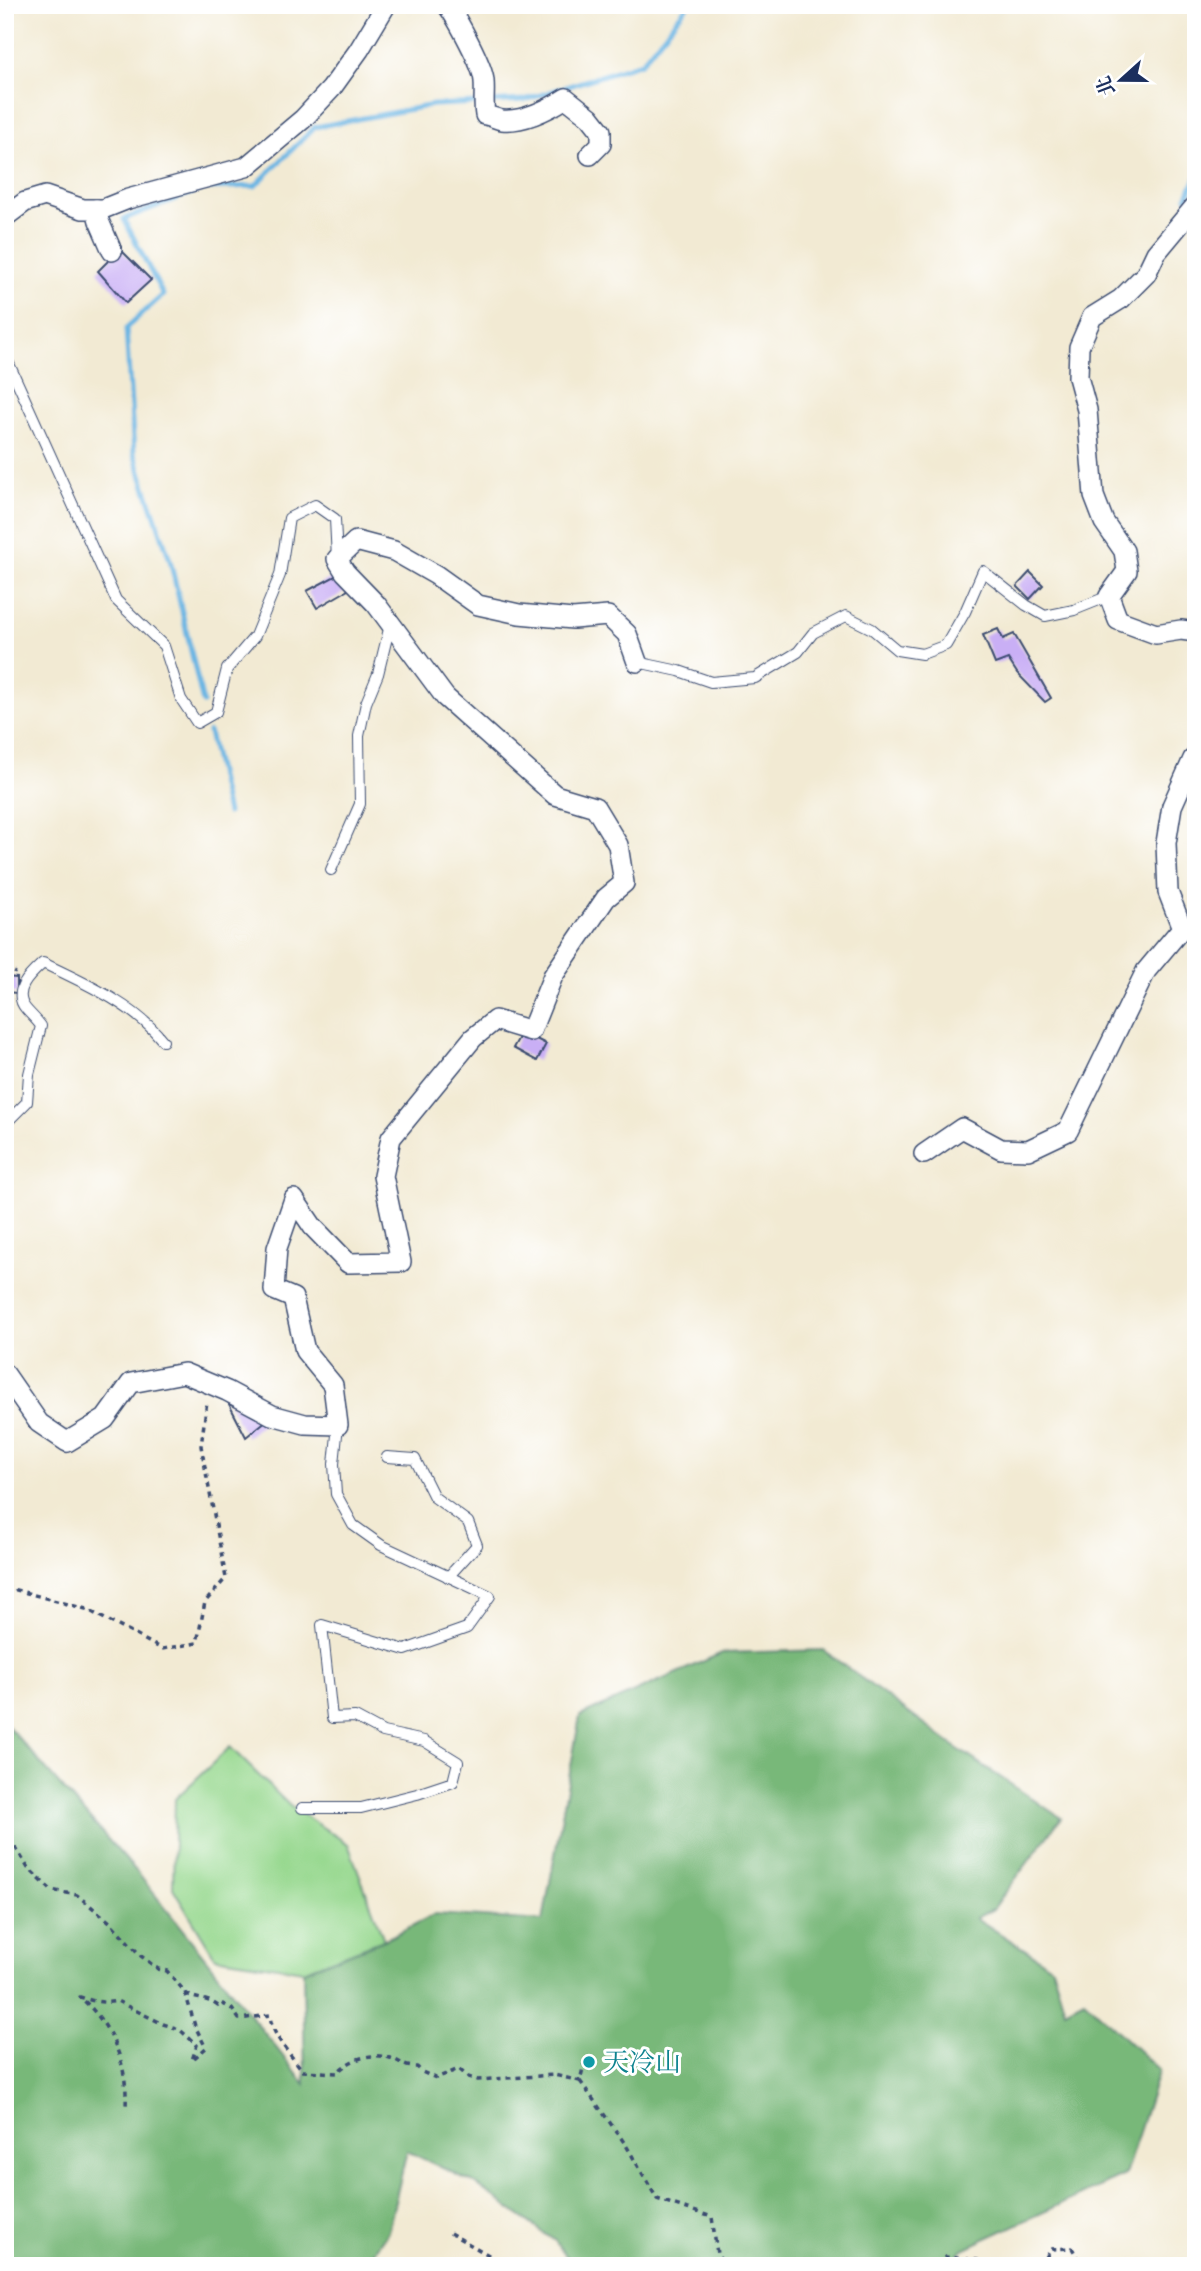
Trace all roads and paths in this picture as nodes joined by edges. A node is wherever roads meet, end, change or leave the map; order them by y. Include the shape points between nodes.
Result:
1 (386, 5) edge
2 (447, 5) edge
3 (590, 155) dead end
4 (1196, 205) edge
5 (96, 209) junction
6 (5, 217) edge
7 (112, 251) dead end
8 (5, 355) edge
9 (337, 559) junction
10 (1109, 596) junction
11 (390, 623) junction
12 (1196, 632) edge
13 (637, 662) joint
14 (1196, 759) edge
15 (331, 870) dead end
16 (163, 1041) dead end
17 (5, 1124) edge
18 (924, 1154) dead end
19 (5, 1374) edge
20 (210, 1385) junction
21 (338, 1425) junction
22 (387, 1457) dead end
23 (448, 1577) junction
24 (5, 1587) edge
25 (302, 1808) dead end
26 (5, 1830) edge
27 (185, 1992) junction
28 (584, 2064) dead end
29 (580, 2081) junction
30 (126, 2106) dead end
31 (450, 2233) dead end
32 (498, 2266) edge
33 (724, 2266) edge
34 (938, 2266) edge
35 (986, 2266) edge
36 (1041, 2266) edge
37 (1082, 2266) edge

1 - 5 street via 331,89 246,167
2 - 3 street via 464,30 484,79 484,107 503,120 515,119 566,98 601,131 601,144
4 - 10 street via 1156,253 1146,274 1121,299 1092,317 1079,347 1078,377 1087,410 1094,496 1104,522 1124,551 1127,571
5 - 6 street via 45,196 25,202
5 - 7 street
8 - 9 lane via 116,600 164,646 181,699 197,723 216,712 227,669 255,636 280,575 289,518 315,505 335,519
9 - 11 street
9 - 13 street via 356,541 394,551 478,605 573,619 608,616 627,634
10 - 12 street via 1118,620 1156,634
10 - 13 lane via 1045,616 983,571 946,645 922,654 897,650 872,629 846,616 814,633 798,652 755,678 710,681
11 - 15 lane via 359,736 360,804
11 - 21 street via 445,697 555,795 595,807 618,845 624,883 606,898 553,975 531,1031 495,1020 473,1038 391,1138 383,1176 401,1262 348,1263 313,1227 294,1199 277,1248 274,1290 293,1298 304,1351 333,1385
14 - 18 street via 1171,806 1166,843 1168,891 1182,928 1146,971 1068,1131 1028,1150 1001,1149 962,1128
16 - 17 lane via 151,1026 89,984 43,962 21,988 23,1006 41,1026 27,1102
19 - 20 street via 39,1423 67,1442 105,1419 131,1383 184,1373
20 - 21 street via 272,1415 305,1424
20 - 24 path via 201,1446 226,1578 205,1602 197,1643 162,1649 86,1609
21 - 23 lane via 336,1494 353,1525 381,1545
22 - 23 lane via 415,1459 434,1497 468,1522 477,1545
23 - 25 lane via 490,1596 467,1628 405,1650 322,1625 322,1636 332,1718 355,1717 383,1732 424,1741 458,1762 453,1782 361,1808
26 - 27 path via 28,1868 51,1890 76,1895 110,1922 141,1956 167,1971
27 - 29 path via 218,2006 221,2003 239,2019 270,2015 285,2048 303,2071 337,2073 358,2057 390,2057 436,2078 459,2069 478,2080 554,2075
27 - 30 path via 206,2048 192,2060 197,2045 179,2029 117,2001 80,1997 96,2012 116,2047 127,2087
28 - 29 path
29 - 33 path via 626,2145 657,2199 712,2217 716,2254
31 - 32 path via 499,2261
34 - 35 path via 945,2257 979,2260
36 - 37 path via 1052,2249 1072,2248

